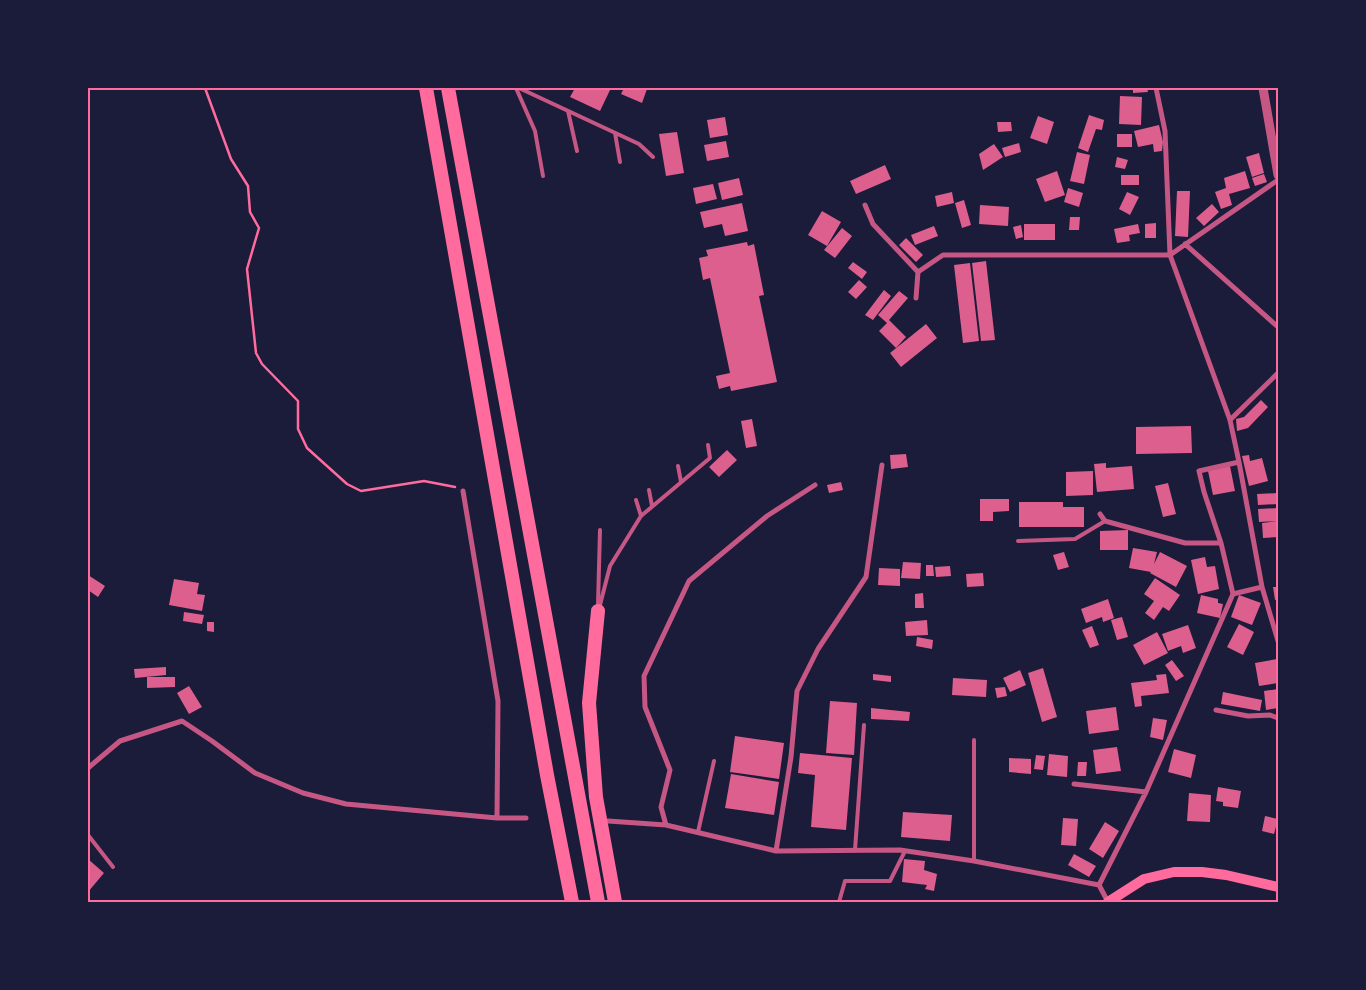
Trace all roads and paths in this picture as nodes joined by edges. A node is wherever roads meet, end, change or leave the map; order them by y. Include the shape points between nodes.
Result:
1 (205, 88) edge
2 (426, 88) edge
3 (448, 88) edge
4 (517, 88) edge
5 (1156, 88) edge
6 (1263, 88) edge
7 (568, 111) junction
8 (615, 133) junction
9 (577, 151) dead end
10 (653, 157) dead end
11 (620, 162) dead end
12 (1278, 175) edge
13 (543, 176) dead end
14 (1278, 180) edge
15 (865, 205) dead end
16 (1186, 244) junction
17 (1170, 255) junction
18 (918, 272) junction
19 (916, 298) dead end
20 (1278, 327) edge
21 (1278, 373) edge
22 (1230, 420) junction
23 (708, 445) dead end
24 (1239, 462) junction
25 (882, 465) dead end
26 (678, 466) dead end
27 (681, 482) junction
28 (815, 485) dead end
29 (649, 490) dead end
30 (463, 491) joint
31 (636, 500) dead end
32 (652, 506) junction
33 (1100, 514) dead end
34 (642, 516) junction
35 (1105, 520) junction
36 (600, 530) dead end
37 (1018, 541) dead end
38 (1221, 543) junction
39 (1262, 587) junction
40 (1233, 594) junction
41 (598, 611) junction
42 (1278, 641) edge
43 (1216, 710) dead end
44 (1278, 718) edge
45 (864, 725) dead end
46 (974, 740) dead end
47 (714, 761) dead end
48 (88, 765) edge
49 (1074, 784) dead end
50 (1146, 792) junction
51 (497, 818) junction
52 (526, 818) dead end
53 (608, 821) dead end
54 (666, 825) junction
55 (698, 832) junction
56 (88, 835) edge
57 (855, 850) junction
58 (776, 851) junction
59 (905, 851) junction
60 (974, 861) junction
61 (113, 867) dead end
62 (1099, 885) junction
63 (1278, 887) edge
64 (572, 902) edge
65 (598, 902) edge
66 (615, 902) edge
67 (839, 902) edge
68 (1108, 902) edge

1 - 30 path via 231,160 248,186 250,212 259,228 247,269 256,353 262,364 298,401 298,429 307,448 360,492 424,481
2 - 64 highway
3 - 65 highway
4 - 7 lane
4 - 13 lane via 535,131
5 - 17 street via 1165,131
6 - 12 street
7 - 8 lane
7 - 9 lane
8 - 10 lane via 639,144
8 - 11 lane
14 - 16 street
15 - 18 street via 873,224
16 - 17 street
16 - 20 street
17 - 18 street via 943,255
17 - 22 street
18 - 19 street
21 - 22 street
22 - 24 street
23 - 27 lane via 710,458
24 - 38 street via 1199,471
24 - 39 street
25 - 58 street via 866,577 818,649 797,691 791,757
26 - 27 lane
27 - 32 lane
28 - 54 street via 767,516 689,581 644,676 645,707 670,770 661,807
29 - 32 lane
30 - 51 street via 498,701
31 - 34 lane
32 - 34 lane
33 - 35 street
34 - 41 lane via 610,566
35 - 37 lane via 1075,540
35 - 38 street via 1185,543
36 - 41 lane
38 - 40 street
39 - 40 street
39 - 42 street
40 - 50 street
41 - 66 highway via 589,703 596,797
43 - 44 street
45 - 57 lane
46 - 60 lane
47 - 55 lane
48 - 51 street via 120,741 182,721 255,773 303,793 346,804
49 - 50 street
50 - 62 street
51 - 52 street
53 - 54 street
54 - 55 street
55 - 58 street
56 - 61 lane
57 - 58 street
57 - 59 street
59 - 60 street
59 - 67 lane via 890,882 846,881
60 - 62 street
62 - 68 street
63 - 68 main road via 1226,875 1174,872 1144,879

